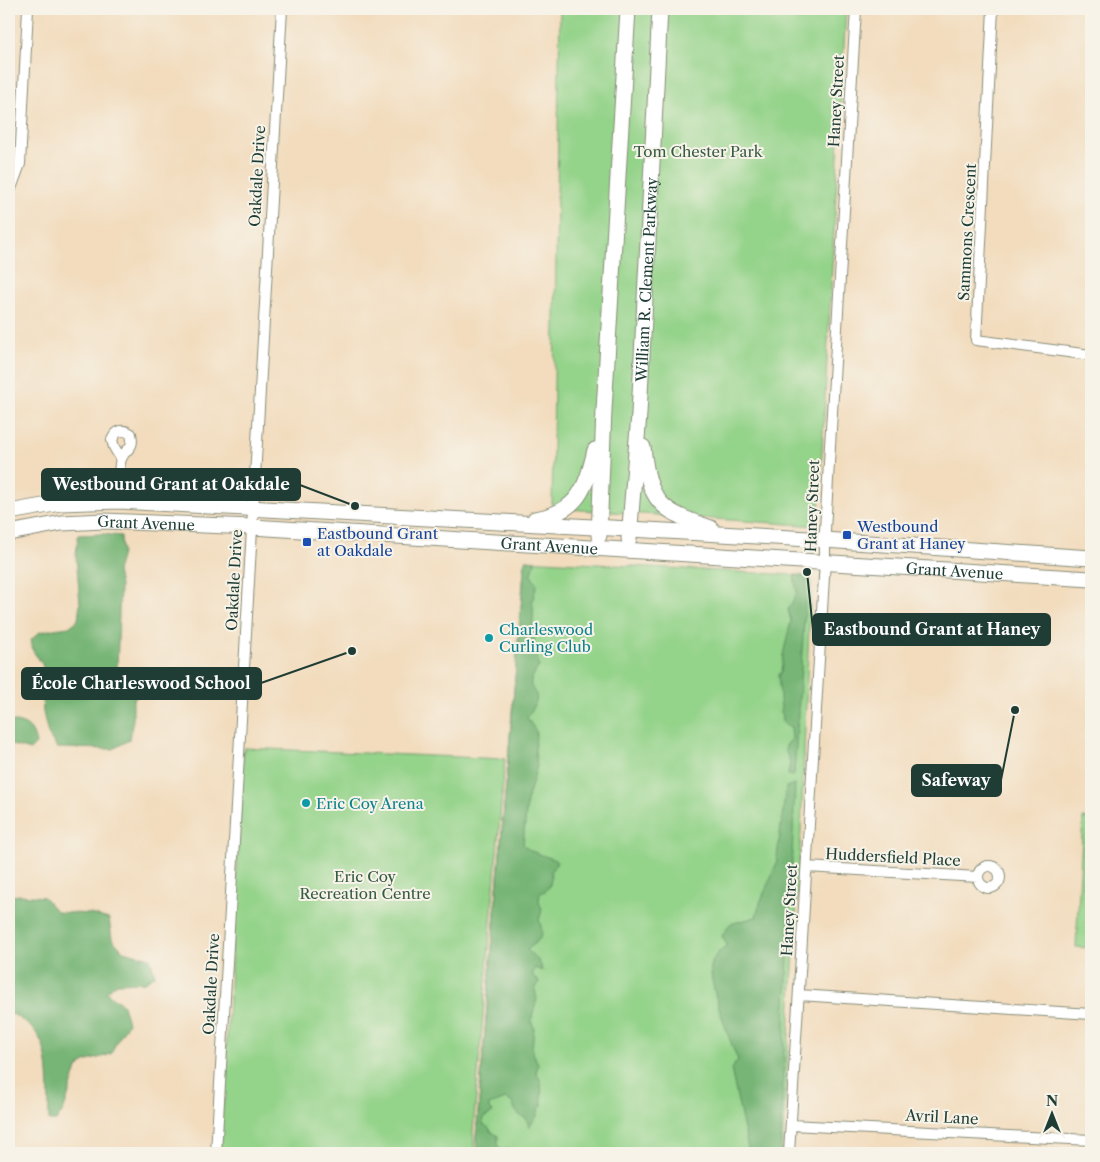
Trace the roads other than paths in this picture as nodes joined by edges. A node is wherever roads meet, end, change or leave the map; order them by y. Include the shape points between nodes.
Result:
1 (28, 9) edge
2 (282, 9) edge
3 (628, 9) edge
4 (660, 9) edge
5 (856, 9) edge
6 (993, 9) edge
7 (9, 194) edge
8 (1091, 355) edge
9 (604, 410) junction
10 (639, 414) junction
11 (121, 459) dead end
12 (119, 501) junction
13 (253, 508) junction
14 (9, 512) edge
15 (514, 522) junction
16 (252, 527) junction
17 (600, 527) junction
18 (629, 528) junction
19 (9, 533) edge
20 (729, 535) junction
21 (824, 540) junction
22 (599, 548) junction
23 (628, 549) junction
24 (1091, 558) edge
25 (825, 561) junction
26 (1091, 572) edge
27 (1091, 578) edge
28 (807, 867) junction
29 (978, 876) dead end
30 (799, 995) junction
31 (1091, 1014) edge
32 (791, 1124) junction
33 (1091, 1140) edge
34 (216, 1153) edge
35 (790, 1153) edge

1 - 7 street via 20,164
2 - 13 street, Oakdale Drive
3 - 9 main road
4 - 10 main road, William R. Clement Parkway
5 - 21 street, Haney Street
6 - 8 street, Sammons Crescent via 976,340
9 - 15 main road via 589,477 578,496 558,513
9 - 17 main road
10 - 18 main road, William R. Clement Parkway
10 - 20 main road via 645,467 655,496 672,513
11 - 12 street
12 - 13 main road, Grant Avenue
12 - 14 main road, Grant Avenue via 60,503
13 - 15 main road, Grant Avenue
13 - 16 street, Oakdale Drive
15 - 17 main road, Grant Avenue
16 - 19 main road, Grant Avenue via 104,521 62,523
16 - 22 main road, Grant Avenue
16 - 34 street, Oakdale Drive
17 - 18 main road, Grant Avenue
17 - 22 main road
18 - 20 main road, Grant Avenue
18 - 23 main road, William R. Clement Parkway
20 - 21 main road, Grant Avenue
21 - 24 main road, Grant Avenue
21 - 25 street, Haney Street
22 - 23 main road, Grant Avenue
23 - 25 main road, Grant Avenue
25 - 27 main road, Grant Avenue
25 - 28 street, Haney Street
26 - 27 street
28 - 29 street, Huddersfield Place
28 - 30 street, Haney Street
30 - 31 street
30 - 32 street, Haney Street
32 - 33 street, Avril Lane
32 - 35 street, Haney Street

